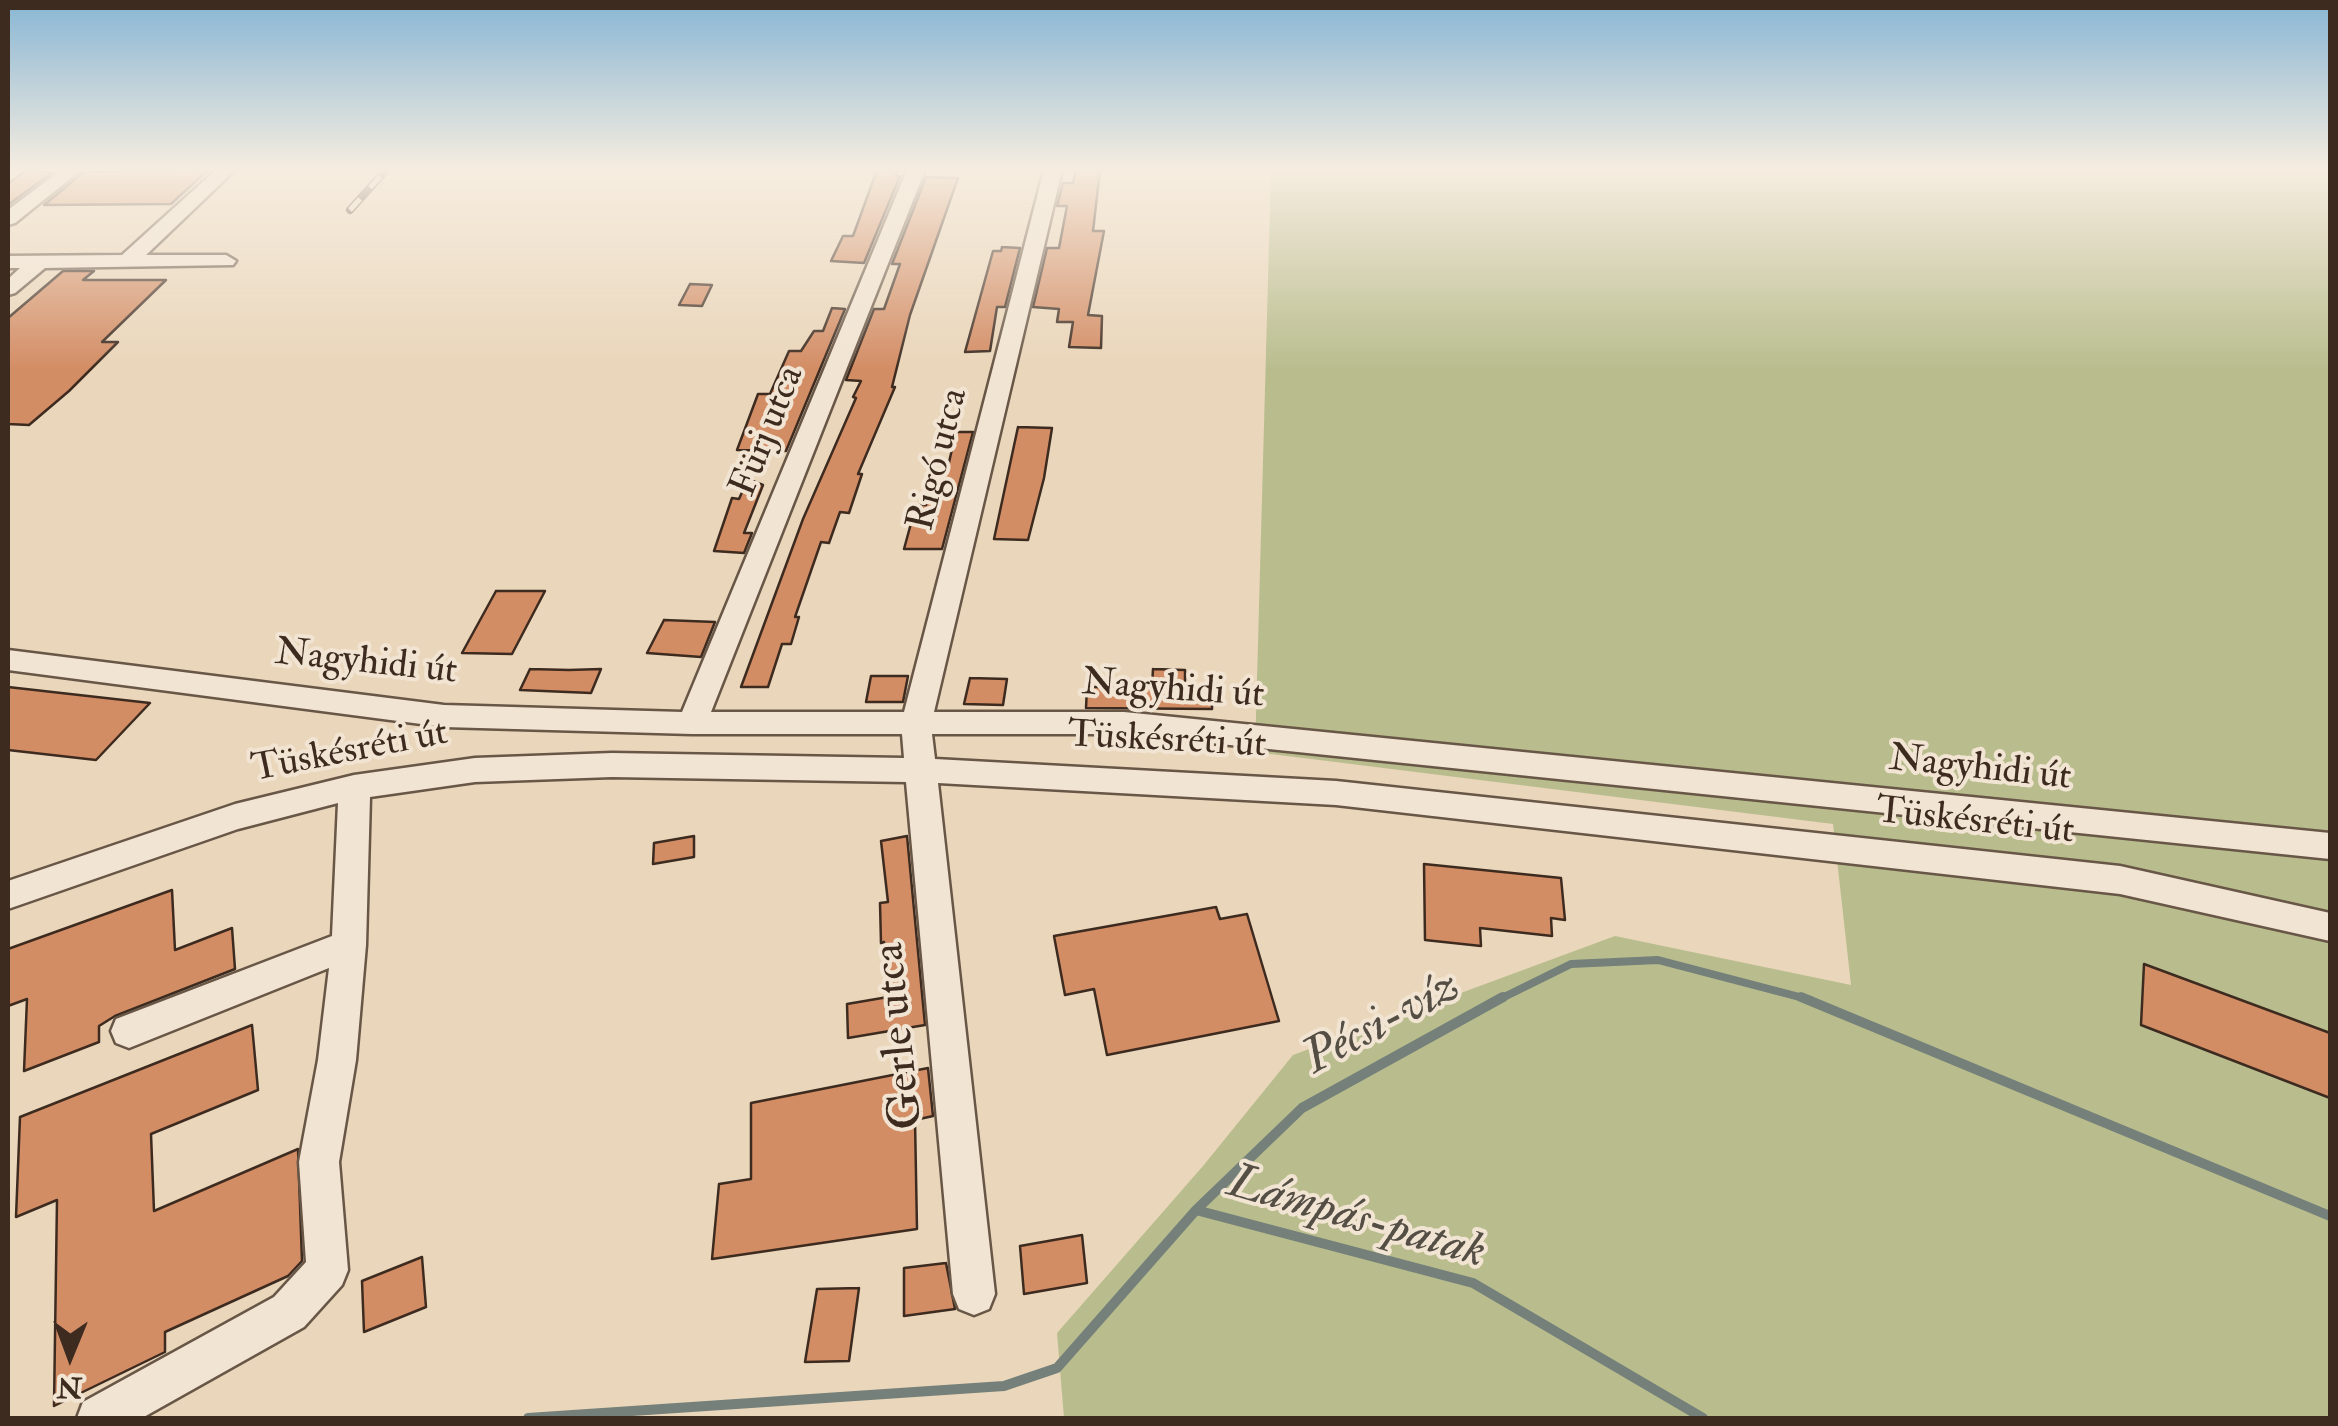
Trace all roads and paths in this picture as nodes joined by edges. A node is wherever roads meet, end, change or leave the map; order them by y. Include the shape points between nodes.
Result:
1 (154, 237) edge
2 (889, 237) edge
3 (1037, 237) edge
4 (226, 261) dead end
5 (8, 262) edge
6 (40, 262) junction
7 (127, 262) junction
8 (8, 289) edge
9 (8, 660) edge
10 (692, 723) junction
11 (916, 724) junction
12 (922, 770) junction
13 (354, 787) junction
14 (2330, 846) edge
15 (8, 895) edge
16 (2330, 927) edge
17 (349, 945) junction
18 (129, 1031) dead end
19 (974, 1294) dead end
20 (99, 1418) edge

1 - 7 street
2 - 10 street, Fürj utca
3 - 11 street, Rigó utca
4 - 7 street
5 - 6 street
6 - 7 street
6 - 8 street
9 - 10 street, Nagyhidi út via 444,716
10 - 11 street, Nagyhidi út
11 - 12 street, Rigó utca
11 - 14 street, Nagyhidi út via 1124,723
12 - 13 street, Tüskésréti út via 527,767
12 - 16 street, Tüskésréti út via 1316,791 1565,817 2120,880
12 - 19 street, Gerle utca
13 - 15 street, Tüskésréti út via 236,817
13 - 17 street
17 - 18 street
17 - 20 street via 319,1162 326,1270 289,1312

